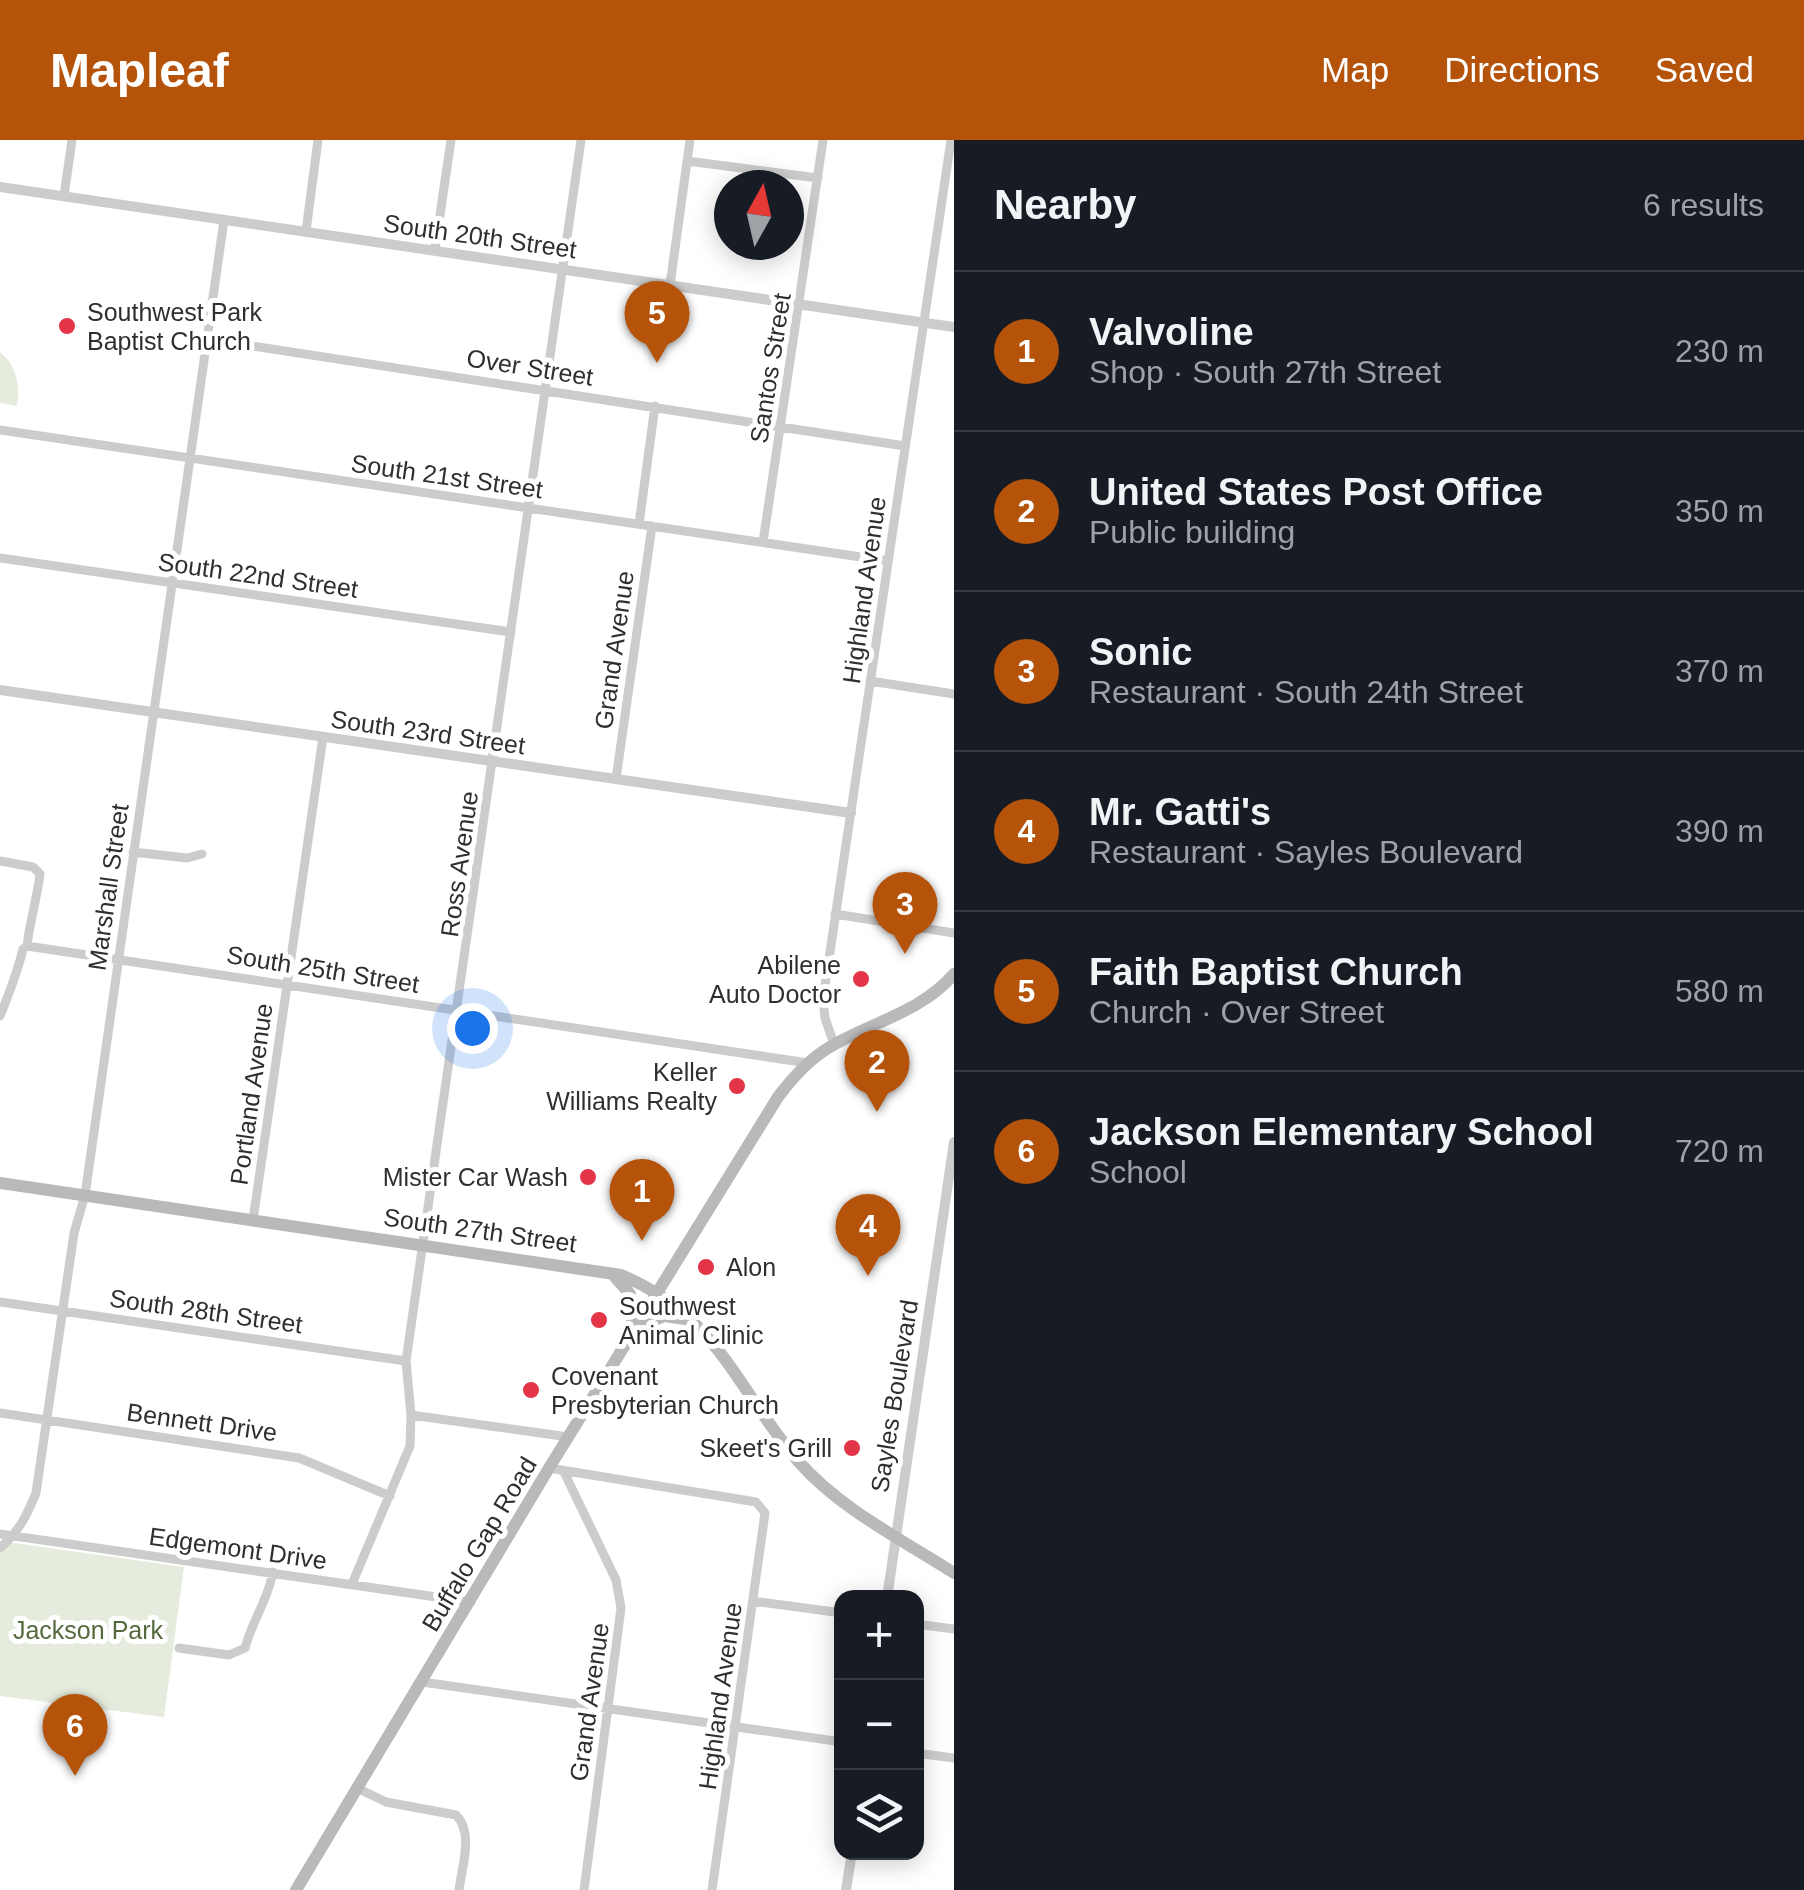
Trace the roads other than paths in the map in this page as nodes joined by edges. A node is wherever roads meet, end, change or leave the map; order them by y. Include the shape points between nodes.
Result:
1 (72, 140) edge
2 (318, 140) edge
3 (451, 140) edge
4 (581, 140) edge
5 (690, 140) edge
6 (823, 140) edge
7 (951, 140) edge
8 (686, 161) junction
9 (818, 178) junction
10 (0, 187) edge
11 (64, 196) junction
12 (224, 220) junction
13 (306, 231) junction
14 (435, 249) junction
15 (563, 268) junction
16 (670, 285) junction
17 (800, 303) junction
18 (924, 322) junction
19 (954, 327) edge
20 (207, 338) junction
21 (546, 390) junction
22 (655, 406) junction
23 (781, 425) junction
24 (0, 430) edge
25 (906, 446) junction
26 (190, 458) junction
27 (530, 508) junction
28 (639, 524) junction
29 (652, 526) junction
30 (762, 542) junction
31 (0, 558) edge
32 (888, 560) junction
33 (173, 582) junction
34 (511, 632) junction
35 (870, 682) junction
36 (0, 690) edge
37 (954, 694) edge
38 (154, 712) junction
39 (322, 737) junction
40 (494, 762) junction
41 (616, 779) junction
42 (850, 813) junction
43 (133, 852) junction
44 (202, 854) dead end
45 (0, 862) edge
46 (836, 914) junction
47 (954, 933) edge
48 (28, 946) junction
49 (119, 958) junction
50 (953, 977) edge
51 (288, 985) junction
52 (458, 1010) junction
53 (0, 1016) edge
54 (834, 1044) junction
55 (808, 1063) junction
56 (954, 1142) edge
57 (0, 1183) edge
58 (85, 1195) junction
59 (253, 1220) junction
60 (424, 1244) junction
61 (609, 1272) junction
62 (659, 1292) junction
63 (0, 1302) edge
64 (63, 1311) junction
65 (694, 1320) junction
66 (635, 1332) junction
67 (406, 1360) junction
68 (0, 1413) edge
69 (412, 1415) junction
70 (47, 1420) junction
71 (569, 1438) junction
72 (549, 1468) junction
73 (564, 1472) junction
74 (390, 1496) junction
75 (0, 1534) edge
76 (895, 1535) junction
77 (14, 1536) junction
78 (0, 1548) edge
79 (273, 1572) junction
80 (954, 1574) edge
81 (352, 1584) junction
82 (888, 1590) edge
83 (754, 1601) junction
84 (471, 1602) junction
85 (834, 1612) edge
86 (924, 1625) edge
87 (954, 1629) edge
88 (178, 1648) dead end
89 (422, 1682) junction
90 (609, 1709) junction
91 (736, 1728) junction
92 (834, 1741) edge
93 (924, 1754) edge
94 (954, 1758) edge
95 (358, 1788) junction
96 (851, 1860) edge
97 (296, 1890) edge
98 (459, 1890) edge
99 (584, 1890) edge
100 (712, 1890) edge
101 (846, 1890) edge

1 - 11 street
2 - 13 street
3 - 14 street
4 - 15 street, Ross Avenue
5 - 8 street
6 - 9 street, Santos Street
7 - 18 street, Highland Avenue
8 - 9 street
8 - 16 street
9 - 17 street, Santos Street
10 - 11 street, South 20th Street
11 - 12 street, South 20th Street
12 - 13 street, South 20th Street
12 - 20 street, Marshall Street
13 - 14 street, South 20th Street
14 - 15 street, South 20th Street
15 - 16 street, South 20th Street
15 - 21 street, Ross Avenue
16 - 17 street, South 20th Street
17 - 18 street, South 20th Street
17 - 23 street, Santos Street
18 - 19 street, South 20th Street
18 - 25 street, Highland Avenue
20 - 21 street, Over Street
20 - 26 street, Marshall Street
21 - 22 street, Over Street
21 - 27 street, Ross Avenue
22 - 23 street, Over Street
22 - 28 street
23 - 25 street, Over Street
23 - 30 street, Santos Street
24 - 26 street, South 21st Street
25 - 32 street, Highland Avenue
26 - 27 street, South 21st Street
26 - 33 street, Marshall Street
27 - 28 street, South 21st Street
27 - 34 street, Ross Avenue
28 - 29 street, South 21st Street
29 - 30 street, South 21st Street
29 - 41 street, Grand Avenue
30 - 32 street, South 21st Street
31 - 33 street, South 22nd Street
32 - 35 street, Highland Avenue
33 - 34 street, South 22nd Street
33 - 38 street, Marshall Street
34 - 40 street, Ross Avenue
35 - 37 street
35 - 42 street, Highland Avenue
36 - 38 street, South 23rd Street
38 - 39 street, South 23rd Street
38 - 43 street, Marshall Street
39 - 40 street, South 23rd Street
39 - 51 street, Portland Avenue
40 - 41 street, South 23rd Street
40 - 52 street, Ross Avenue
41 - 42 street, South 23rd Street
42 - 46 street, Highland Avenue
43 - 44 street
43 - 49 street, Marshall Street
45 - 48 street via 33,866 40,874
46 - 47 street
46 - 54 street, Highland Avenue via 823,999
48 - 49 street, South 25th Street
48 - 53 street
49 - 51 street, South 25th Street
49 - 58 street, Marshall Street
50 - 54 main road, Buffalo Gap Road via 911,1008
51 - 52 street, South 25th Street
51 - 59 street, Portland Avenue
52 - 55 street, South 25th Street
52 - 60 street, Ross Avenue
54 - 55 main road, Buffalo Gap Road
55 - 62 main road, Buffalo Gap Road via 778,1097
56 - 76 street, Sayles Boulevard
57 - 58 main road, South 27th Street
58 - 59 main road, South 27th Street
58 - 64 street, Marshall Street
59 - 60 main road, South 27th Street
60 - 61 main road, South 27th Street
60 - 67 street, Ross Avenue
61 - 62 main road, South 27th Street
61 - 66 main road via 630,1294
62 - 65 main road, South 27th Street
62 - 66 main road, Buffalo Gap Road
63 - 64 street, South 28th Street
64 - 67 street, South 28th Street
64 - 70 street, Marshall Street
65 - 66 main road via 664,1316
65 - 76 main road, South 27th Street via 800,1462 832,1494
66 - 71 main road, Buffalo Gap Road
67 - 69 street, Ross Avenue
68 - 70 street, Bennett Drive
69 - 71 street
69 - 74 street, Ross Avenue via 410,1446
70 - 74 street, Bennett Drive via 299,1458
70 - 77 street, Marshall Street via 36,1493
71 - 72 main road, Buffalo Gap Road
72 - 73 street
72 - 84 main road, Buffalo Gap Road
73 - 83 street, Highland Avenue via 756,1502 766,1521
73 - 90 street, Grand Avenue via 620,1593
74 - 81 street, Ross Avenue
75 - 77 street, Edgemont Drive
76 - 80 main road, South 27th Street
76 - 82 street, Sayles Boulevard
77 - 78 street, Marshall Street
77 - 79 street, Edgemont Drive
79 - 81 street, Edgemont Drive
79 - 88 street via 245,1648 229,1655
81 - 84 street, Edgemont Drive
83 - 85 street
83 - 91 street, Highland Avenue
84 - 89 main road, Buffalo Gap Road
86 - 87 street
89 - 90 street
89 - 95 main road, Buffalo Gap Road
90 - 91 street
90 - 99 street, Grand Avenue
91 - 92 street
91 - 100 street, Highland Avenue
93 - 94 street
95 - 97 main road, Buffalo Gap Road
95 - 98 street via 386,1802 456,1814 466,1837
96 - 101 street

